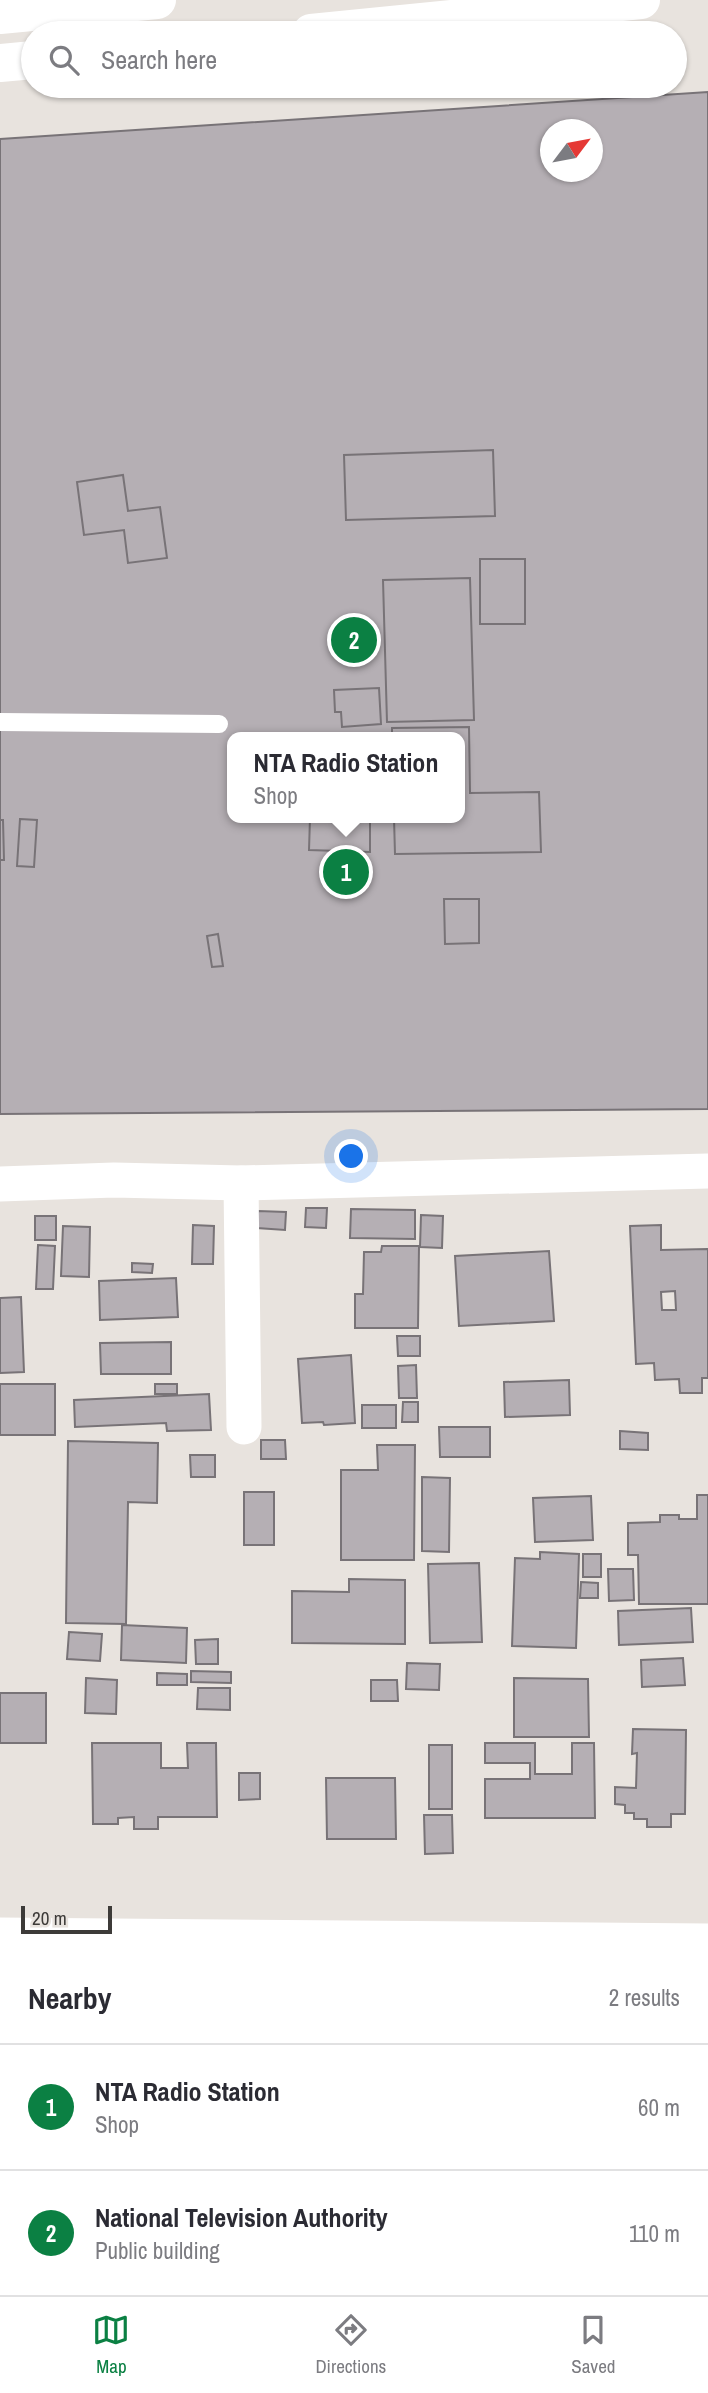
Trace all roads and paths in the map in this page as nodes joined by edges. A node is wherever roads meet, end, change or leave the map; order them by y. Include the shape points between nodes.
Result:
1 (157, 0) edge
2 (641, 0) edge
3 (0, 15) edge
4 (431, 21) edge
5 (21, 61) edge
6 (0, 63) edge
7 (0, 722) edge
8 (219, 724) dead end
9 (708, 1171) edge
10 (241, 1182) junction
11 (0, 1184) edge
12 (244, 1427) dead end
13 (0, 1935) edge
14 (708, 1941) edge
15 (213, 1945) edge

1 - 3 main road
2 - 4 main road
5 - 6 main road
7 - 8 lane
9 - 10 street
10 - 11 street
10 - 12 street
13 - 15 street
14 - 15 street

